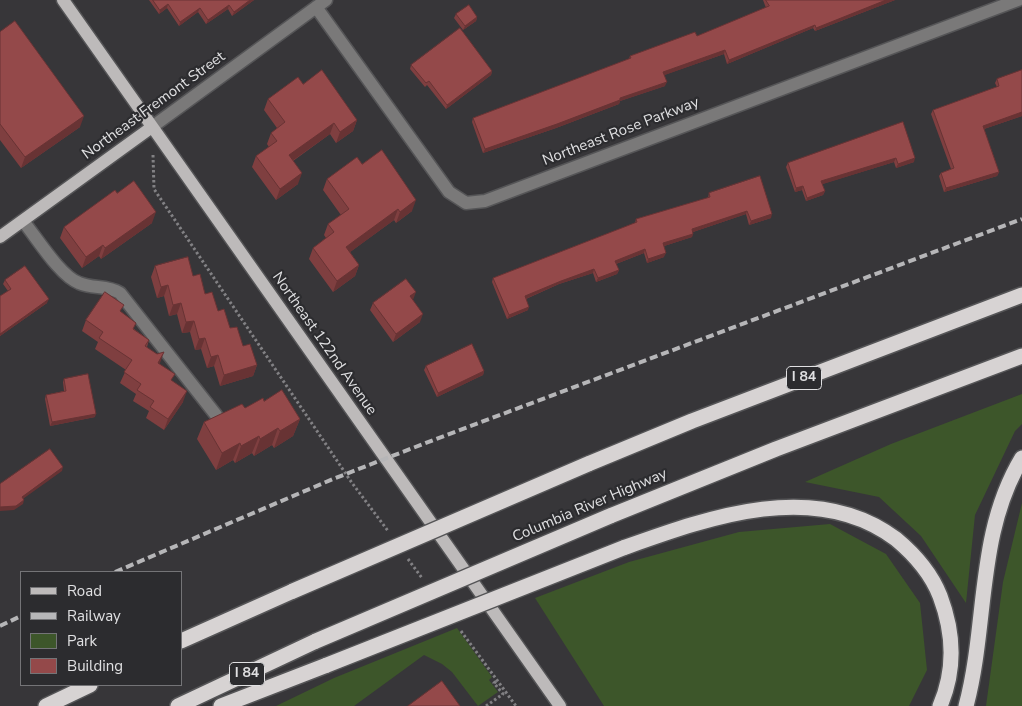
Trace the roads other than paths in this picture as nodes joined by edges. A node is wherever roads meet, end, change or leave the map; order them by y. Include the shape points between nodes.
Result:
1 (63, 0) edge
2 (1018, 0) edge
3 (321, 4) edge
4 (152, 127) junction
5 (23, 221) junction
6 (0, 237) edge
7 (1022, 295) edge
8 (1022, 356) edge
9 (216, 414) edge
10 (1022, 458) edge
11 (182, 642) edge
12 (88, 686) edge
13 (46, 706) edge
14 (178, 706) edge
15 (221, 706) edge
16 (560, 706) edge
17 (940, 706) edge
18 (966, 706) edge

1 - 4 main road, Northeast 122nd Avenue
2 - 3 street, Northeast Rose Parkway via 485,201 466,203 450,192
3 - 4 street, Northeast Fremont Street
4 - 5 main road, Northeast Fremont Street
4 - 16 main road, Northeast 122nd Avenue
5 - 6 main road, Northeast Fremont Street
5 - 9 street via 70,279 120,292
7 - 11 highway, I 84, bridge via 692,421
8 - 14 highway, Columbia River Highway / I 84, bridge via 610,516 316,641
10 - 18 highway via 994,523
12 - 13 highway
15 - 17 highway, bridge via 623,548 726,515 788,507 836,512 883,530 908,549 926,571 938,590 951,636 952,662 947,690

